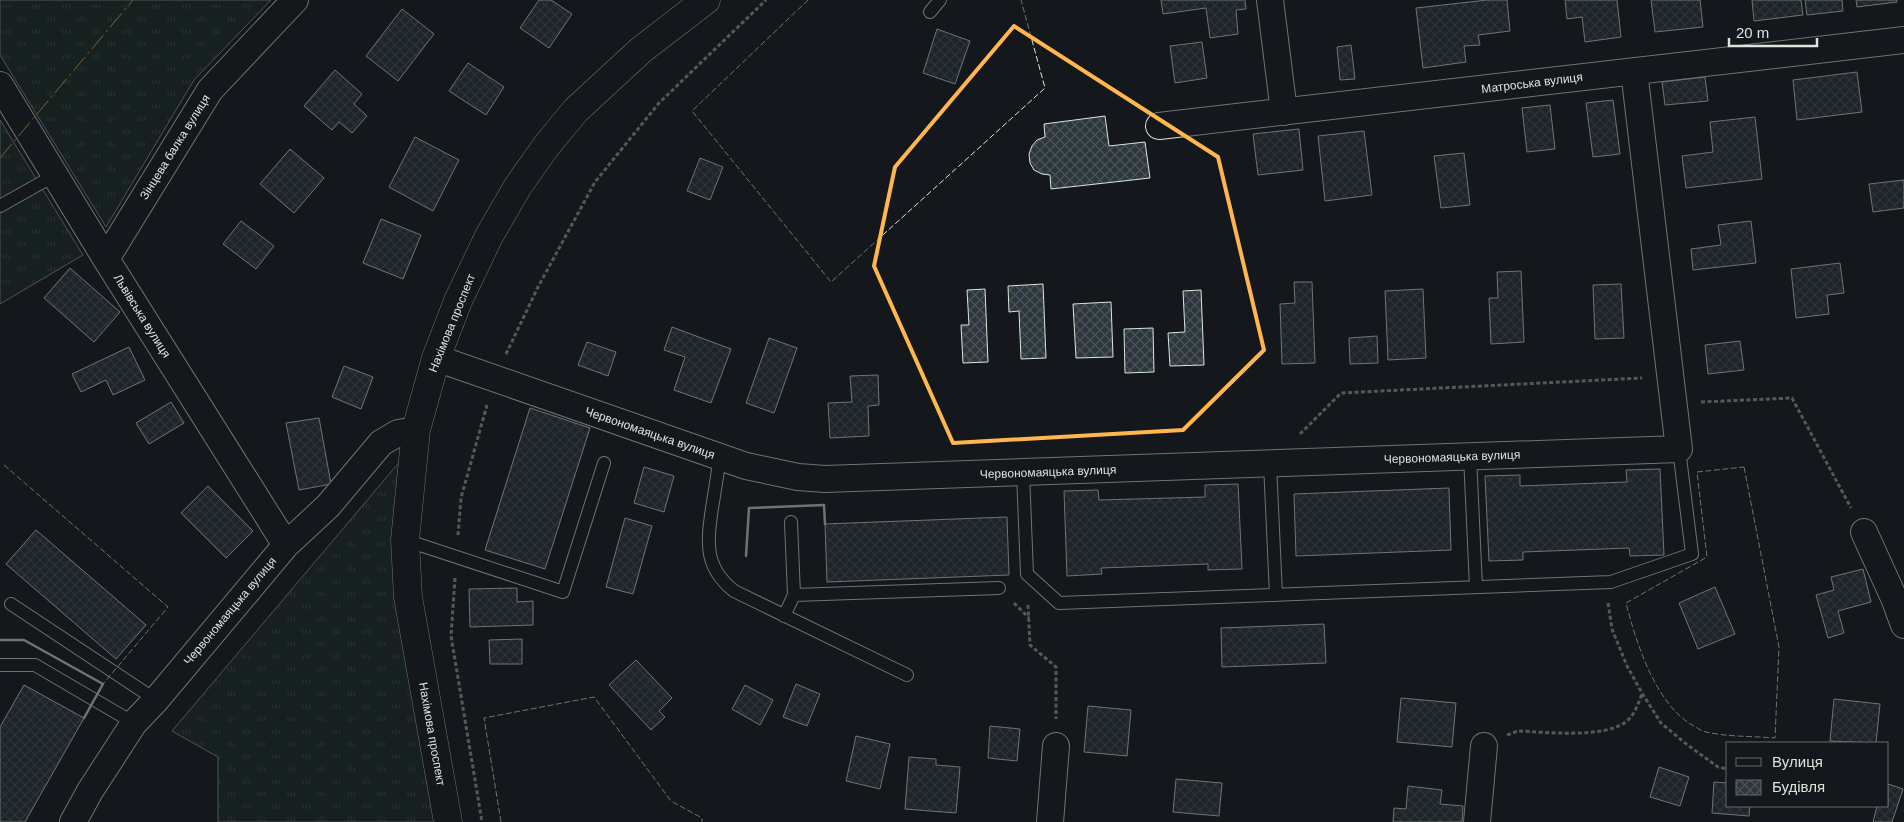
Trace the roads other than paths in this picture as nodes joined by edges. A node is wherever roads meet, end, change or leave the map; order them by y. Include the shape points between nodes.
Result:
1 (295, 0) edge
2 (706, 0) edge
3 (940, 0) edge
4 (1270, 0) edge
5 (930, 12) dead end
6 (1904, 40) edge
7 (1634, 71) junction
8 (0, 86) edge
9 (1284, 112) junction
10 (1159, 126) dead end
11 (54, 175) junction
12 (0, 206) edge
13 (106, 259) junction
14 (436, 358) junction
15 (416, 430) junction
16 (1679, 449) junction
17 (1470, 456) junction
18 (720, 458) junction
19 (604, 463) dead end
20 (1270, 464) junction
21 (1023, 473) junction
22 (791, 522) dead end
23 (1864, 532) road end
24 (405, 540) junction
25 (286, 545) junction
26 (1476, 587) junction
27 (999, 588) dead end
28 (794, 595) junction
29 (1276, 595) junction
30 (11, 604) dead end
31 (784, 616) junction
32 (1904, 625) edge
33 (0, 665) edge
34 (907, 675) dead end
35 (156, 700) junction
36 (134, 722) junction
37 (1056, 746) road end
38 (1484, 746) road end
39 (73, 822) edge
40 (448, 822) edge
41 (1050, 822) edge
42 (1477, 822) edge

1 - 13 street, Зінцева балка вулиця via 210,90
2 - 14 main road, Нахімова проспект via 641,50 576,110 547,144 489,236 458,301
3 - 5 lane
4 - 9 street
6 - 7 street, Матроська вулиця
7 - 9 street, Матроська вулиця
7 - 16 street
8 - 11 street, Львівська вулиця
9 - 10 street, Матроська вулиця
11 - 12 lane
11 - 13 street, Львівська вулиця
13 - 25 street, Львівська вулиця
14 - 15 main road, Нахімова проспект
14 - 18 street, Червономаяцька вулиця
15 - 24 main road, Нахімова проспект
15 - 25 street, Червономаяцька вулиця via 398,433 381,443 328,506
16 - 17 street, Червономаяцька вулиця
16 - 26 lane via 1692,554 1611,582
17 - 20 street, Червономаяцька вулиця
17 - 26 lane
18 - 21 street, Червономаяцька вулиця via 772,472 825,479
18 - 31 lane via 708,538 712,562 721,579 734,591
19 - 24 lane via 563,592
20 - 21 street, Червономаяцька вулиця
20 - 29 lane
21 - 29 lane via 1027,574 1059,603
22 - 28 lane
23 - 32 street
24 - 40 main road, Нахімова проспект via 408,597
25 - 35 street, Червономаяцька вулиця
26 - 29 lane
27 - 28 lane
28 - 31 lane
30 - 35 lane
31 - 34 lane
33 - 36 lane via 35,665
35 - 36 street, Червономаяцька вулиця
36 - 39 street, Червономаяцька вулиця
37 - 41 street
38 - 42 street

